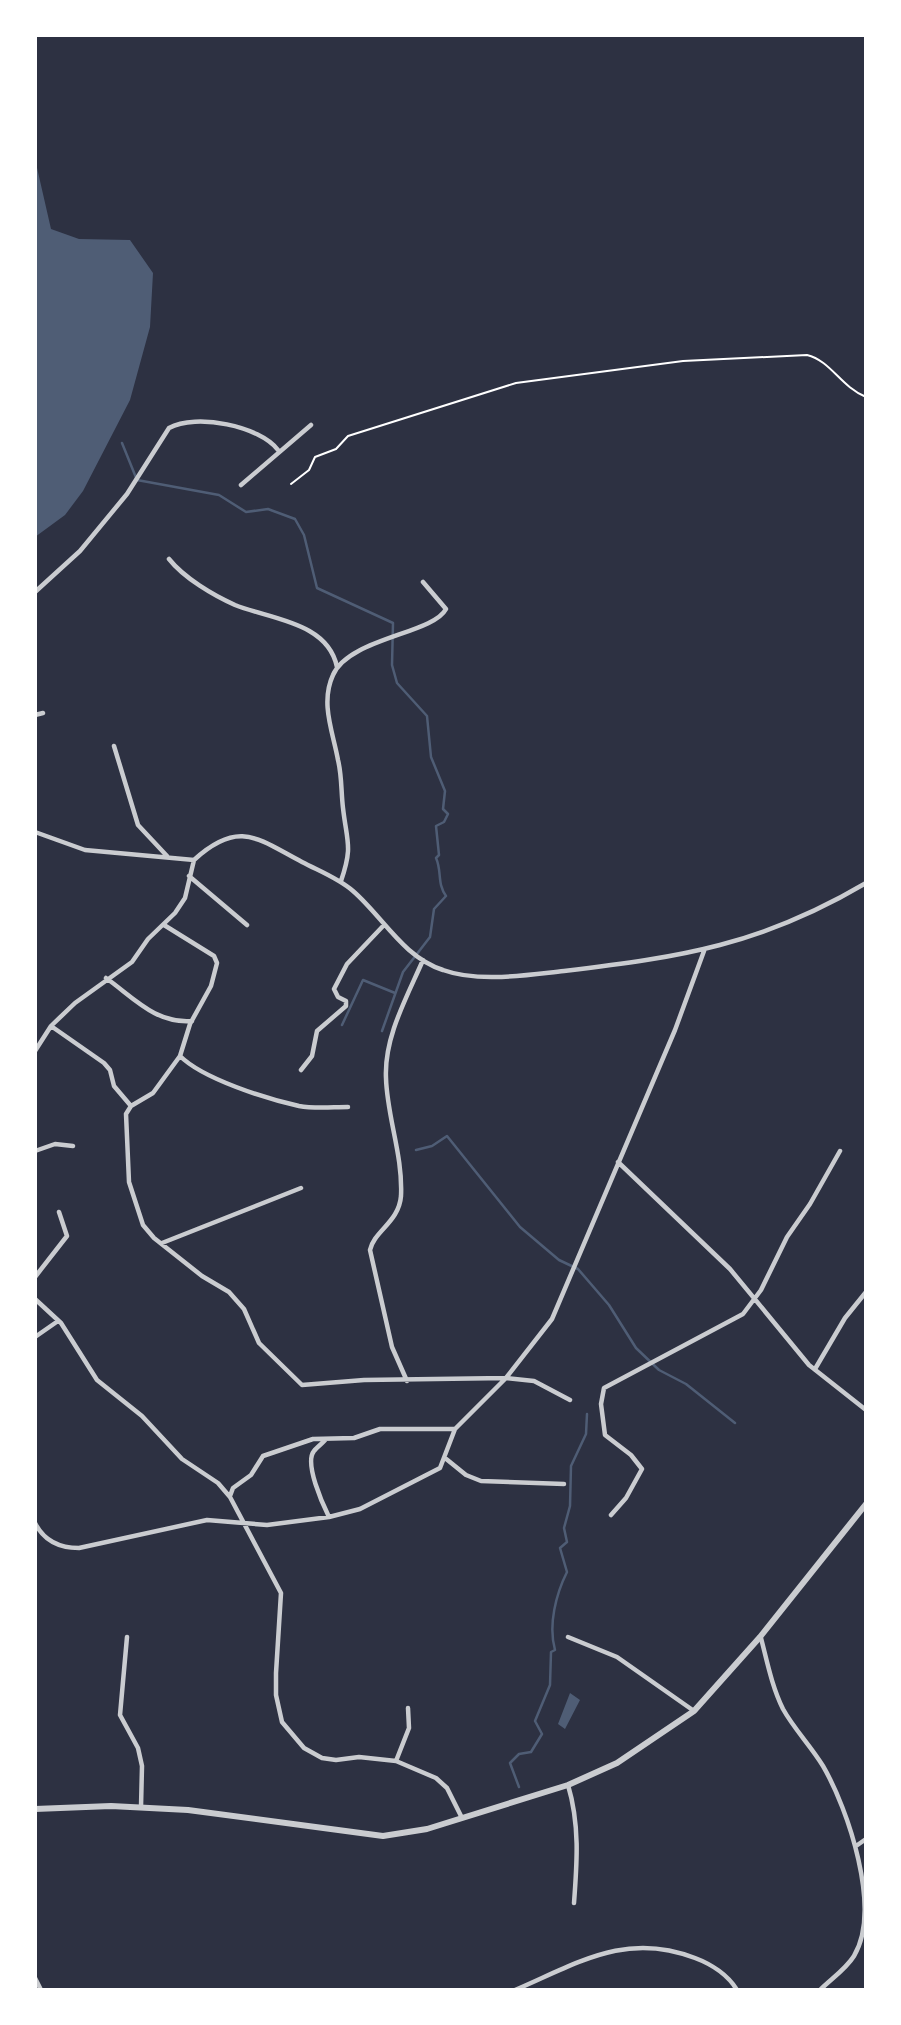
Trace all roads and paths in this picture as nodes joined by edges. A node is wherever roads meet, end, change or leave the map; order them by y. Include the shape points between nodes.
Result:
1 (866, 397) edge
2 (311, 425) dead end
3 (278, 450) junction
4 (291, 484) dead end
5 (241, 485) dead end
6 (169, 559) dead end
7 (423, 582) dead end
8 (35, 592) edge
9 (337, 667) junction
10 (43, 713) dead end
11 (35, 715) edge
12 (114, 746) dead end
13 (35, 832) edge
14 (168, 856) junction
15 (194, 860) junction
16 (189, 876) junction
17 (341, 882) junction
18 (866, 884) edge
19 (164, 925) junction
20 (247, 925) dead end
21 (384, 925) junction
22 (704, 951) junction
23 (423, 960) junction
24 (106, 978) junction
25 (192, 1021) junction
26 (51, 1026) junction
27 (35, 1051) edge
28 (180, 1056) junction
29 (301, 1070) dead end
30 (131, 1106) junction
31 (348, 1107) dead end
32 (73, 1146) dead end
33 (35, 1151) edge
34 (839, 1151) dead end
35 (618, 1162) junction
36 (300, 1188) dead end
37 (59, 1212) dead end
38 (161, 1243) junction
39 (35, 1277) edge
40 (866, 1292) edge
41 (35, 1298) edge
42 (756, 1298) junction
43 (58, 1321) junction
44 (35, 1337) edge
45 (815, 1368) junction
46 (506, 1378) junction
47 (407, 1381) junction
48 (570, 1401) dead end
49 (866, 1410) edge
50 (455, 1429) junction
51 (326, 1439) junction
52 (445, 1458) junction
53 (564, 1484) dead end
54 (230, 1497) junction
55 (866, 1504) edge
56 (611, 1515) dead end
57 (329, 1517) junction
58 (35, 1523) edge
59 (242, 1524) junction
60 (127, 1637) dead end
61 (568, 1637) dead end
62 (760, 1637) junction
63 (408, 1708) dead end
64 (694, 1711) junction
65 (396, 1761) junction
66 (568, 1785) junction
67 (141, 1807) junction
68 (35, 1810) edge
69 (463, 1818) junction
70 (866, 1839) edge
71 (856, 1846) junction
72 (574, 1903) dead end
73 (864, 1926) edge
74 (35, 1978) edge
75 (41, 1990) edge
76 (515, 1990) edge
77 (737, 1990) edge
78 (820, 1990) edge

1 - 4 path via 838,380 822,360 807,355 599,370 470,395 348,436 336,449 315,457 309,470
2 - 3 street
3 - 5 street
3 - 8 street via 260,434 204,421 169,428 121,502 80,551
6 - 9 street via 231,603 298,625 328,649
7 - 9 street via 446,608 440,617 384,639
9 - 17 street via 328,711 350,841
10 - 11 street
12 - 14 street via 138,825
13 - 14 street via 85,850
14 - 15 street
15 - 16 street
15 - 17 street via 230,839 257,837
16 - 19 street via 180,907
16 - 20 street
17 - 21 street
18 - 22 street via 788,924
19 - 24 street via 132,962
19 - 25 street via 214,956 217,963 211,986
21 - 23 street
21 - 29 street via 340,975 334,989 346,1006 317,1031 314,1051
22 - 23 street via 493,976 456,974
22 - 35 street
23 - 47 street via 386,1059 401,1198 398,1210 370,1250 392,1346
24 - 25 street via 156,1016
24 - 26 street
25 - 28 street
26 - 27 street
26 - 30 street via 104,1063 114,1086
28 - 30 street via 153,1093
28 - 31 street via 204,1072 285,1102
30 - 38 street via 125,1125 130,1188 143,1225
32 - 33 street via 55,1144
34 - 42 street
35 - 42 street
35 - 46 street via 552,1319
36 - 38 street
37 - 39 street via 67,1236
38 - 47 street via 229,1292 244,1309 259,1343 299,1383
40 - 45 street
41 - 43 street
42 - 45 street
42 - 56 street via 732,1322 604,1388 605,1434 642,1469
43 - 44 street
43 - 54 street via 97,1380
45 - 49 street
46 - 47 street
46 - 48 street via 534,1381
46 - 50 street
50 - 51 street via 380,1429 354,1438
50 - 52 street
51 - 54 street via 267,1454 251,1475 233,1488
51 - 57 street via 312,1460 316,1486
52 - 53 street via 481,1481
52 - 57 street via 440,1468 393,1494
54 - 59 street
55 - 62 street
57 - 59 street
58 - 59 street via 48,1541 68,1548 207,1520
59 - 65 street via 281,1593 276,1695 282,1722 304,1748 322,1758
60 - 67 street via 120,1715 138,1748
61 - 64 street via 617,1657
62 - 64 street
62 - 71 street via 783,1709 824,1768
63 - 65 street via 410,1728
64 - 66 street via 617,1763
65 - 69 street via 442,1781
66 - 69 street
66 - 72 street via 578,1851
67 - 68 street
67 - 69 street via 232,1814 372,1836 427,1829
70 - 71 street
71 - 73 street
73 - 78 street via 852,1958
74 - 75 street
76 - 77 street via 573,1964 645,1945 670,1948 710,1964

